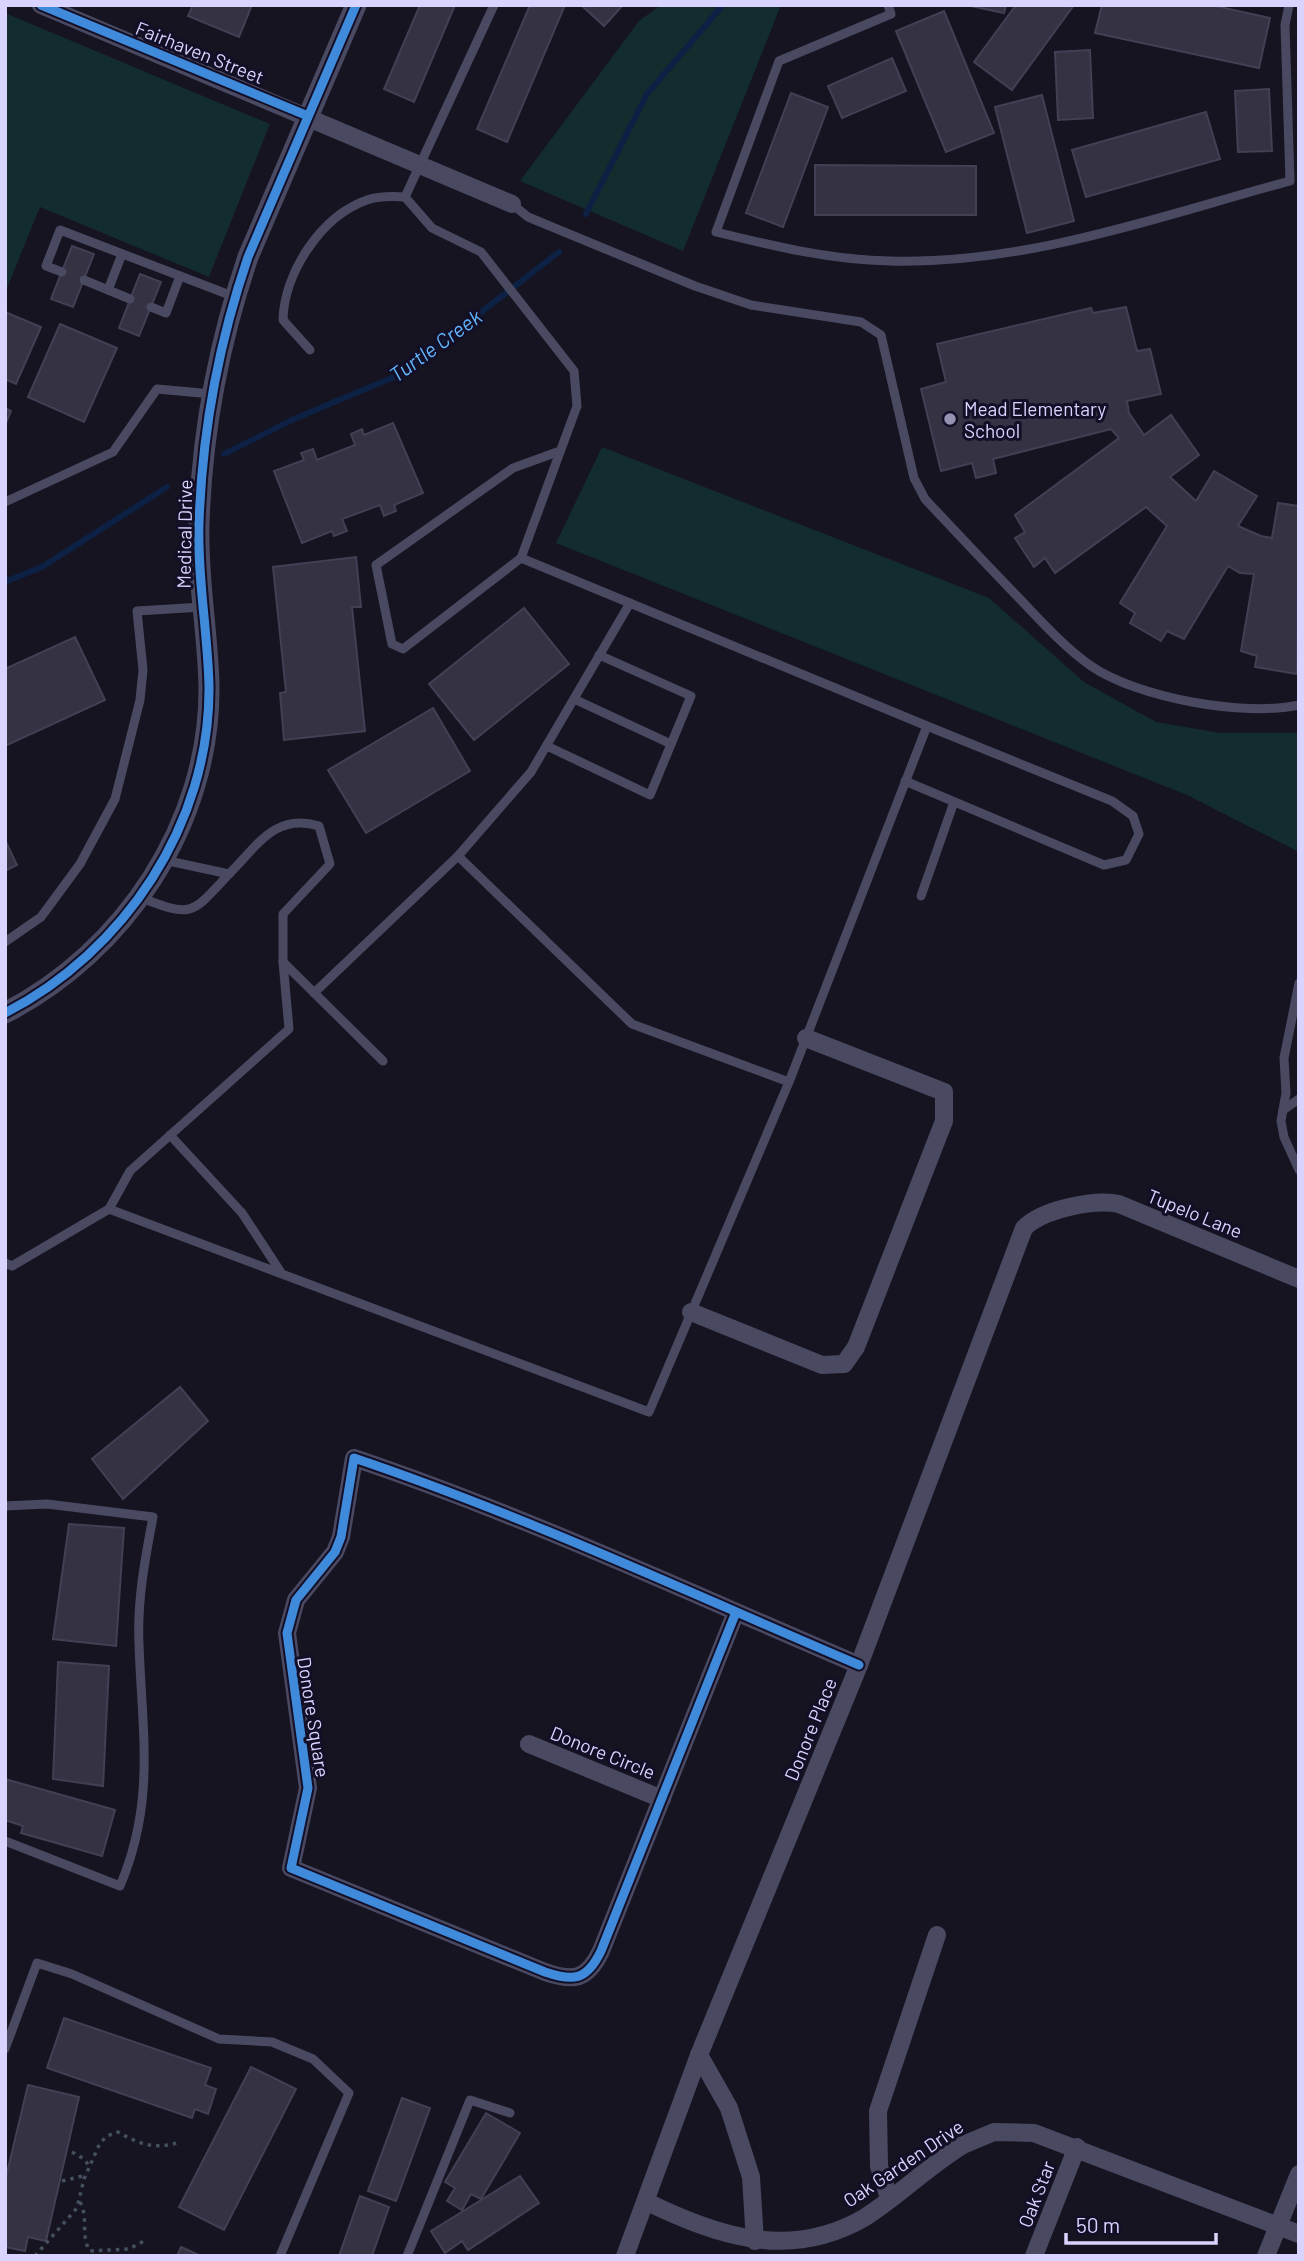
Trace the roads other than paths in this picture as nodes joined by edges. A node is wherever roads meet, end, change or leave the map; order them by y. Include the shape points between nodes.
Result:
1 (41, 5) edge
2 (356, 5) edge
3 (494, 5) edge
4 (888, 5) edge
5 (1289, 5) edge
6 (308, 116) junction
7 (422, 165) junction
8 (405, 197) junction
9 (512, 204) joint
10 (122, 254) junction
11 (62, 272) dead end
12 (180, 276) junction
13 (83, 280) dead end
14 (108, 290) junction
15 (235, 297) junction
16 (130, 299) dead end
17 (151, 307) dead end
18 (310, 350) dead end
19 (214, 394) junction
20 (561, 451) junction
21 (5, 502) edge
22 (521, 558) junction
23 (630, 603) junction
24 (202, 607) junction
25 (599, 655) junction
26 (574, 699) junction
27 (1299, 705) edge
28 (927, 726) junction
29 (671, 744) junction
30 (547, 746) junction
31 (905, 781) junction
32 (954, 802) junction
33 (458, 856) junction
34 (164, 860) junction
35 (229, 874) junction
36 (921, 896) dead end
37 (139, 897) junction
38 (5, 942) edge
39 (283, 962) junction
40 (1299, 982) edge
41 (314, 993) junction
42 (5, 1013) edge
43 (806, 1038) junction
44 (383, 1061) dead end
45 (789, 1082) junction
46 (1299, 1098) edge
47 (1283, 1110) junction
48 (170, 1135) junction
49 (1299, 1170) edge
50 (1073, 1207) joint
51 (109, 1209) junction
52 (5, 1264) edge
53 (280, 1271) junction
54 (1299, 1279) edge
55 (691, 1312) junction
56 (5, 1506) edge
57 (736, 1612) junction
58 (859, 1665) junction
59 (529, 1744) dead end
60 (662, 1799) junction
61 (5, 1841) edge
62 (937, 1935) dead end
63 (5, 2049) edge
64 (699, 2055) junction
65 (510, 2113) dead end
66 (1077, 2147) junction
67 (1299, 2174) edge
68 (889, 2198) junction
69 (647, 2202) junction
70 (1276, 2225) junction
71 (1299, 2234) edge
72 (755, 2241) junction
73 (280, 2256) edge
74 (407, 2256) edge
75 (625, 2256) edge
76 (1034, 2256) edge
77 (1266, 2256) edge

1 - 6 street, Fairhaven Street
2 - 6 street, Medical Drive
3 - 7 lane
4 - 5 lane via 891,14 779,61 716,232 796,251 889,261 978,258 1068,240 1290,181 1285,25
6 - 7 street, Fairhaven Street
6 - 15 street, Medical Drive
7 - 8 lane
7 - 9 street, Fairhaven Street
8 - 18 lane via 382,196 350,208 305,252 283,304 283,320
8 - 20 lane via 432,228 481,252 574,371 577,406
9 - 27 lane via 528,217 595,246 751,305 861,322 881,335 914,478 925,499 1041,622 1092,667 1130,685 1190,702 1233,709
10 - 11 lane via 60,230 46,266
10 - 12 lane
10 - 14 lane
12 - 15 lane
12 - 17 lane via 166,313
13 - 14 lane
14 - 16 lane
15 - 19 street, Medical Drive
19 - 21 lane via 158,389 113,452
19 - 24 street, Medical Drive via 204,446 199,524
20 - 22 lane
20 - 22 lane via 513,468 376,565 391,644 403,649
22 - 23 lane
23 - 25 lane
23 - 28 lane
24 - 34 street, Medical Drive via 209,688 203,740 187,806
24 - 38 lane via 137,611 143,670 140,700 115,799 79,864 41,917
25 - 26 lane
25 - 29 lane via 691,696
26 - 29 lane
26 - 30 lane
28 - 31 lane
28 - 32 lane via 1112,801 1133,816 1139,834 1126,860 1104,865
29 - 30 lane via 650,795
30 - 33 lane via 531,772
31 - 32 lane
31 - 43 lane
32 - 36 lane
33 - 41 lane
33 - 45 lane via 632,1024
34 - 35 lane
34 - 37 street, Medical Drive
35 - 37 lane via 190,910 170,909
35 - 39 lane via 278,825 302,821 319,826 330,864 282,914
37 - 42 street, Medical Drive via 70,973
39 - 41 lane
39 - 48 lane via 289,1029
40 - 47 lane via 1284,1058
41 - 44 lane
43 - 45 lane
43 - 55 street via 944,1092 944,1121 856,1347 844,1364 822,1365
45 - 55 lane
46 - 47 lane
47 - 49 lane via 1284,1137
48 - 51 lane via 130,1171
48 - 53 lane via 242,1213
50 - 54 street, Tupelo Lane via 1103,1201 1119,1204
50 - 58 street, Donore Place via 1024,1228
51 - 52 lane via 12,1266
51 - 53 lane
53 - 55 lane via 649,1412
56 - 61 lane via 47,1504 153,1517 142,1574 139,1642 144,1811 135,1851 120,1886
57 - 58 street, Donore Square
57 - 60 street, Donore Square
57 - 60 street, Donore Square via 422,1481 354,1458 347,1518 335,1552 296,1600 286,1646 307,1800 291,1868 566,1979 577,1977 595,1963
58 - 64 street, Donore Place
59 - 60 street, Donore Circle
62 - 68 street via 878,2111 879,2166
63 - 73 lane via 37,1963 219,2039 272,2042 313,2059 349,2093
64 - 69 street, Donore Place
64 - 72 street via 729,2108 751,2177
65 - 74 lane via 470,2100
66 - 68 street, Oak Garden Drive via 1034,2133 994,2133 947,2155
66 - 70 street, Oak Garden Drive
66 - 76 street, Oak Star
67 - 70 street
68 - 72 street, Oak Garden Drive via 864,2218 815,2236 778,2243
69 - 72 street, Oak Garden Drive via 699,2227
69 - 75 street, Donore Place
70 - 71 street, Oak Garden Drive
70 - 77 street

